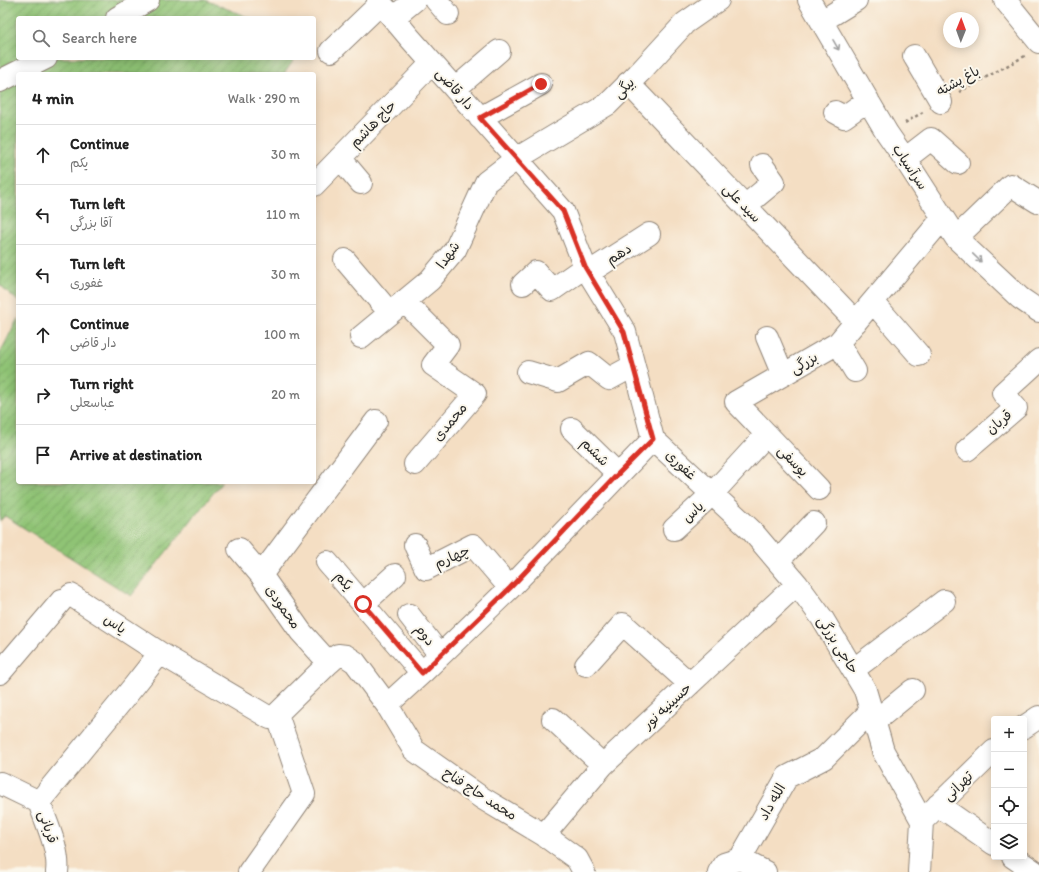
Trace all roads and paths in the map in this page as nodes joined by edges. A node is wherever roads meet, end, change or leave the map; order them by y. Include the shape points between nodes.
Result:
1 (416, 0) edge
2 (809, 0) edge
3 (856, 0) edge
4 (1006, 0) edge
5 (143, 1) edge
6 (707, 3) edge
7 (384, 7) edge
8 (120, 16) edge
9 (822, 21) junction
10 (1032, 49) edge
11 (331, 51) dead end
12 (499, 52) dead end
13 (914, 56) dead end
14 (42, 60) edge
15 (432, 63) junction
16 (18, 72) edge
17 (16, 73) edge
18 (0, 81) edge
19 (628, 83) junction
20 (541, 84) dead end
21 (455, 89) junction
22 (868, 100) junction
23 (941, 102) junction
24 (835, 112) dead end
25 (480, 118) junction
26 (887, 133) junction
27 (340, 158) junction
28 (516, 159) junction
29 (905, 159) junction
30 (958, 163) dead end
31 (762, 165) dead end
32 (316, 183) edge
33 (361, 183) dead end
34 (1038, 202) dead end
35 (746, 206) junction
36 (943, 218) junction
37 (649, 234) dead end
38 (956, 238) junction
39 (345, 260) dead end
40 (587, 270) junction
41 (523, 284) dead end
42 (873, 302) junction
43 (397, 307) junction
44 (1039, 310) edge
45 (856, 322) junction
46 (361, 336) dead end
47 (767, 337) dead end
48 (838, 343) junction
49 (919, 355) dead end
50 (1039, 360) edge
51 (633, 366) junction
52 (855, 370) dead end
53 (528, 372) dead end
54 (783, 375) junction
55 (376, 421) dead end
56 (572, 429) dead end
57 (767, 434) junction
58 (653, 439) junction
59 (967, 450) dead end
60 (415, 464) dead end
61 (618, 474) junction
62 (819, 489) dead end
63 (712, 494) junction
64 (814, 523) dead end
65 (674, 529) dead end
66 (415, 544) dead end
67 (239, 550) dead end
68 (778, 561) junction
69 (327, 562) dead end
70 (261, 575) junction
71 (395, 575) dead end
72 (796, 584) junction
73 (510, 588) junction
74 (944, 601) dead end
75 (363, 604) junction
76 (409, 615) dead end
77 (160, 653) junction
78 (440, 655) junction
79 (329, 663) junction
80 (586, 665) dead end
81 (854, 670) junction
82 (0, 673) edge
83 (422, 673) junction
84 (690, 684) junction
85 (913, 690) dead end
86 (387, 705) junction
87 (273, 716) junction
88 (873, 716) junction
89 (1039, 717) edge
90 (553, 719) dead end
91 (1027, 725) edge
92 (993, 752) edge
93 (603, 766) junction
94 (0, 783) edge
95 (39, 802) junction
96 (938, 805) junction
97 (922, 821) junction
98 (544, 835) junction
99 (991, 842) edge
100 (740, 859) junction
101 (1017, 860) edge
102 (57, 872) edge
103 (249, 872) edge
104 (584, 872) edge
105 (719, 872) edge
106 (765, 872) edge
107 (919, 872) edge
108 (1035, 872) edge

1 - 7 street
2 - 9 street, سرآسیاب
3 - 9 street
4 - 10 street
5 - 8 street
6 - 19 street, بیگی
7 - 11 street
7 - 15 street, دار قاضی
9 -> 22 street, سرآسیاب
10 - 23 path, باغ پشته
12 - 21 street
13 - 23 street
14 - 16 street
15 - 21 street, دار قاضی
15 - 27 street, حاج هاشم
17 - 18 street
19 - 28 street, بیگی via 608,104
19 - 35 street, سید علی
20 - 25 street
21 - 25 street, دار قاضی
22 - 24 street via 844,117
22 - 26 street, سرآسیاب
23 - 26 path, باغ پشته
25 - 28 street, دار قاضی
26 - 29 street, سرآسیاب
27 - 32 street, حاج هاشم
27 - 33 street
28 - 40 street, دار قاضی via 563,211
28 - 43 street, شهدا via 486,182 455,250 430,280
29 - 30 street via 931,139
29 - 36 street, سرآسیاب
31 - 35 street via 774,182
34 - 38 street via 1011,186
35 - 45 street, سید علی
36 - 38 street, سرآسیاب
36 - 42 street, بزرگی
37 - 40 street, دهم
38 -> 44 street, سرآسیاب via 1020,298
39 - 43 street
40 - 41 street, دهم via 552,290 536,272
40 - 51 street, دار قاضی via 624,332
42 - 45 street, بزرگی
42 - 49 street
43 - 46 street, شهدا
43 - 60 street, محمدی via 448,345 433,365 475,394
45 - 48 street, بزرگی
47 - 54 street
48 - 52 street
48 - 54 street, بزرگی
50 - 59 street, قربان via 1003,393 1016,408
51 - 53 street via 609,379 589,363 558,381
51 - 58 street, غفوری
54 - 57 street, بزرگی via 736,402
55 - 70 street
56 - 61 street, ششم
57 - 62 street, یوسفی
57 - 63 street
58 - 61 street
58 - 63 street, غفوری
61 - 73 street
63 - 65 street, یاس
63 - 68 street, حاجی بزرگی via 752,531
64 - 68 street
66 - 73 street, چهارم via 426,568 473,545
67 - 70 street, محمودی
68 - 72 street, حاجی بزرگی
69 - 75 street, یکم
70 - 79 street, محمودی via 301,632
71 - 75 street
72 - 81 street, حاجی بزرگی via 822,618
72 - 84 street, حسینیه نور
73 - 78 street
74 - 81 street
75 - 83 street, یکم
76 - 78 street, دوم
77 - 82 street, یاس via 66,598
77 - 87 street, یاس
77 - 95 street
78 - 83 street
79 - 86 street, محمد حاج فناح via 338,655 346,656 355,662
79 - 87 street
80 - 84 street via 623,624
81 - 88 street, حاجی بزرگی via 865,690
83 - 86 street
84 - 93 street, حسینیه نور
85 - 88 street, الله داد
86 - 98 street, محمد حاج فناح via 414,750 482,798
87 - 103 street via 304,794
88 - 97 street, حاجی بزرگی via 883,751
88 - 100 street, الله داد via 824,758 787,777
89 - 91 street
90 - 93 street
92 - 96 street, تهرانی
93 - 98 street, حسینیه نور
94 - 95 street, قربانی
95 - 102 street, قربانی via 54,844
96 - 97 street, تهرانی
96 - 99 street
97 - 107 street
98 - 104 street, محمد حاج فناح via 577,859
100 - 105 street via 724,864
100 - 106 street
101 - 108 street

